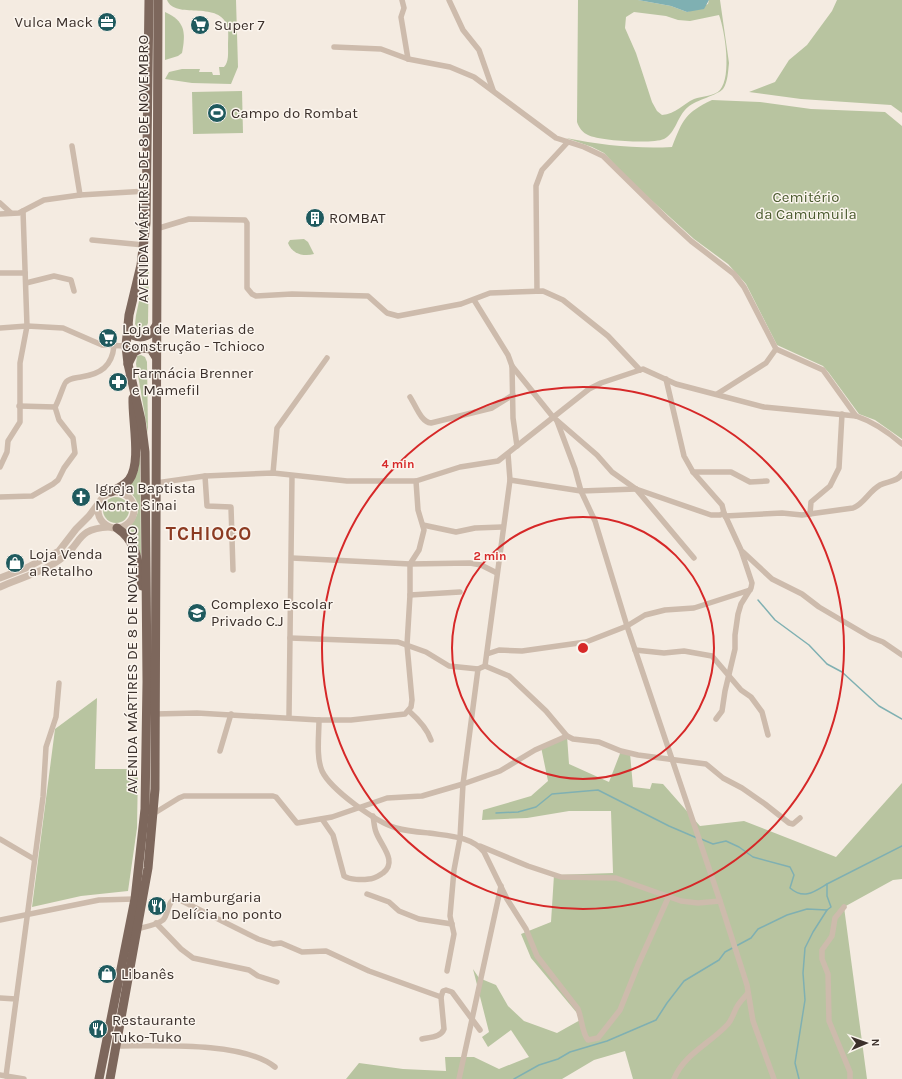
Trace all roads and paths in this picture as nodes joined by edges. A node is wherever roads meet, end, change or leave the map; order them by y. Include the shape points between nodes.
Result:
1 (149, 0) edge
2 (158, 0) edge
3 (402, 0) edge
4 (449, 0) edge
5 (334, 47) dead end
6 (408, 59) junction
7 (492, 90) junction
8 (567, 143) junction
9 (72, 146) dead end
10 (147, 191) junction
11 (80, 195) junction
12 (0, 203) edge
13 (24, 211) junction
14 (11, 213) junction
15 (0, 214) edge
16 (156, 229) junction
17 (92, 240) dead end
18 (144, 245) junction
19 (0, 273) edge
20 (25, 273) junction
21 (26, 283) junction
22 (74, 291) dead end
23 (537, 291) junction
24 (474, 300) junction
25 (128, 325) junction
26 (27, 326) junction
27 (156, 326) junction
28 (0, 328) edge
29 (114, 346) junction
30 (126, 346) junction
31 (776, 349) junction
32 (156, 357) junction
33 (327, 358) dead end
34 (128, 364) junction
35 (512, 366) junction
36 (640, 370) junction
37 (666, 379) junction
38 (133, 388) junction
39 (717, 394) junction
40 (513, 395) junction
41 (410, 397) dead end
42 (19, 406) junction
43 (55, 407) junction
44 (842, 414) junction
45 (856, 416) junction
46 (555, 419) junction
47 (902, 444) edge
48 (517, 446) junction
49 (508, 454) junction
50 (0, 467) edge
51 (693, 472) junction
52 (273, 473) junction
53 (902, 474) edge
54 (205, 476) junction
55 (292, 476) junction
56 (510, 480) junction
57 (416, 481) junction
58 (768, 481) dead end
59 (156, 483) junction
60 (636, 489) junction
61 (580, 491) junction
62 (111, 492) junction
63 (0, 497) edge
64 (101, 500) junction
65 (810, 514) junction
66 (724, 515) junction
67 (423, 525) junction
68 (113, 527) junction
69 (502, 527) junction
70 (741, 550) junction
71 (292, 558) junction
72 (694, 558) dead end
73 (410, 564) junction
74 (233, 570) dead end
75 (498, 573) junction
76 (0, 578) edge
77 (0, 587) edge
78 (750, 590) junction
79 (460, 592) dead end
80 (410, 595) junction
81 (147, 609) junction
82 (627, 626) junction
83 (290, 638) junction
84 (407, 645) junction
85 (635, 650) junction
86 (487, 654) junction
87 (902, 655) edge
88 (485, 666) junction
89 (478, 670) junction
90 (728, 676) junction
91 (59, 682) dead end
92 (409, 711) junction
93 (155, 714) junction
94 (231, 714) junction
95 (289, 717) junction
96 (716, 719) dead end
97 (319, 720) junction
98 (768, 735) dead end
99 (567, 736) junction
100 (431, 740) dead end
101 (220, 750) dead end
102 (671, 758) junction
103 (463, 784) junction
104 (358, 808) junction
105 (153, 814) junction
106 (373, 816) junction
107 (800, 818) dead end
108 (322, 819) junction
109 (460, 838) junction
110 (0, 839) edge
111 (479, 846) junction
112 (34, 859) junction
113 (501, 886) junction
114 (367, 894) dead end
115 (669, 896) junction
116 (135, 899) junction
117 (720, 901) junction
118 (844, 907) dead end
119 (27, 914) junction
120 (0, 920) edge
121 (156, 923) junction
122 (452, 924) junction
123 (137, 929) junction
124 (447, 971) dead end
125 (277, 982) dead end
126 (748, 993) junction
127 (441, 997) junction
128 (0, 998) edge
129 (16, 999) junction
130 (472, 1019) junction
131 (480, 1030) dead end
132 (422, 1039) dead end
133 (115, 1046) junction
134 (275, 1067) dead end
135 (3, 1076) edge
136 (24, 1079) edge
137 (99, 1079) edge
138 (110, 1079) edge
139 (459, 1079) edge
140 (674, 1079) edge
141 (774, 1079) edge
142 (850, 1079) edge

1 - 10 main road, AVENIDA MÁRTIRES DE 8 DE NOVEMBRO
2 - 16 main road, AVENIDA MÁRTIRES DE 8 DE NOVEMBRO
3 - 6 street
4 - 7 street via 462,30 479,50
5 - 6 street via 381,49
6 - 7 street via 450,67 474,77
7 - 8 street via 542,129
8 - 23 street via 542,170 536,186
8 - 31 street via 584,147 603,156 691,241 734,274 744,287
9 - 11 street
10 - 11 street
10 - 18 main road, AVENIDA MÁRTIRES DE 8 DE NOVEMBRO
11 - 13 street via 44,200
12 - 14 street
13 - 14 street
13 - 20 street
14 - 15 street
16 - 24 street via 189,219 245,220 247,288 256,296 368,296 387,313 398,316
16 - 27 main road, AVENIDA MÁRTIRES DE 8 DE NOVEMBRO
17 - 18 street
18 - 25 main road, AVENIDA MÁRTIRES DE 8 DE NOVEMBRO
19 - 20 street
20 - 21 street
21 - 22 street via 58,276 71,280
21 - 26 street
23 - 24 street via 490,293
23 - 36 street via 547,292 563,300 608,336
24 - 35 street via 508,355
25 - 27 main road via 132,335 140,338 150,334
25 - 30 main road, AVENIDA MÁRTIRES DE 8 DE NOVEMBRO
26 - 28 street
26 - 29 street via 63,328 102,345
26 - 42 street via 20,363
27 - 32 main road, AVENIDA MÁRTIRES DE 8 DE NOVEMBRO
29 - 30 street
29 - 43 street via 109,364 93,374 66,382 60,402
30 - 34 main road, AVENIDA MÁRTIRES DE 8 DE NOVEMBRO
31 - 39 street via 766,363
31 - 45 street via 823,370
32 - 34 main road via 151,349 141,348 134,352
32 - 59 main road, AVENIDA MÁRTIRES DE 8 DE NOVEMBRO
33 - 52 street via 277,428
34 - 38 main road, AVENIDA MÁRTIRES DE 8 DE NOVEMBRO
35 - 40 street
35 - 46 street
36 - 37 street
36 - 46 street via 589,389
37 - 39 street
37 - 51 street via 681,445
38 - 62 main road via 132,416 136,461 129,480
38 - 81 main road, AVENIDA MÁRTIRES DE 8 DE NOVEMBRO via 145,452
39 - 44 street via 769,408
40 - 41 street via 492,408 431,424 426,423
40 - 48 street
42 - 43 street
42 - 50 street via 20,422 8,441 7,452
43 - 63 street via 59,420 73,438 75,446 75,453 62,475 32,496
44 - 45 street
44 - 65 street via 839,468 830,486 811,502
45 - 47 street via 870,421
46 - 48 street
46 - 60 street via 597,455 612,472
46 - 61 street via 575,469
48 - 49 street
49 - 56 street
49 - 57 street via 498,461 460,467
51 - 58 street via 731,472 750,482
51 - 66 street via 722,505
52 - 54 street
52 - 55 street
53 - 65 street via 897,480 875,489 858,506
54 - 59 street
54 - 74 street via 207,506 231,507
55 - 57 street via 347,481
55 - 71 street
56 - 61 street
56 - 69 street
57 - 67 street via 418,510
59 - 93 main road, AVENIDA MÁRTIRES DE 8 DE NOVEMBRO
60 - 61 street
60 - 66 street via 711,515
60 - 72 street
61 - 82 street via 594,521
62 - 64 street
62 - 68 street via 124,494 132,500 134,507 134,514 129,523
64 - 68 street via 98,508 102,522
64 - 76 street via 59,551
65 - 66 street via 795,515 782,512
66 - 70 street
67 - 69 street via 456,532
67 - 73 street via 419,550
68 - 77 street via 82,535 62,559
68 - 81 main road via 128,537 134,547
69 - 75 street
70 - 78 street via 751,578
70 - 87 street via 772,579 802,594
71 - 73 street
71 - 83 street
73 - 75 street via 476,563
73 - 80 street
75 - 86 street
78 - 82 street via 694,608 655,612
78 - 90 street via 738,614 735,649
79 - 80 street
80 - 84 street
81 - 116 main road, AVENIDA MÁRTIRES DE 8 DE NOVEMBRO via 147,778
82 - 85 street
82 - 86 street via 586,642 522,651 499,650
83 - 84 street via 398,642
83 - 95 street
84 - 89 street via 440,659 449,666
84 - 92 street via 412,700
85 - 90 street via 702,653 712,656
85 - 102 street
86 - 88 street
88 - 89 street
88 - 99 street via 509,676 546,711
89 - 103 street
90 - 96 street via 722,711
90 - 98 street via 751,697 762,712
91 - 112 street via 56,717 46,747
92 - 97 street via 405,714 351,720
92 - 100 street via 417,717
93 - 94 street
93 - 105 main road, AVENIDA MÁRTIRES DE 8 DE NOVEMBRO
94 - 95 street
94 - 101 street
95 - 97 street
97 - 104 street via 322,771
99 - 102 street via 572,739 599,742 626,752
99 - 103 street via 500,770
102 - 107 street via 706,764 789,823 793,824
102 - 117 street
103 - 104 street via 422,796 387,798
103 - 109 street
104 - 106 street
104 - 108 street
105 - 108 street via 184,796 273,796 297,823
105 - 123 main road, AVENIDA MÁRTIRES DE 8 DE NOVEMBRO via 148,868
106 - 108 street via 376,832 389,857 390,865 378,877 370,880 349,879 344,876 332,835
106 - 109 street via 401,830
109 - 111 street
109 - 122 street via 454,870 450,916
110 - 112 street
111 - 113 street
111 - 115 street via 561,877 616,878
112 - 119 street
113 - 115 street via 506,899 526,929 537,956 578,1009 588,1040 598,1038 620,1010
113 - 130 street
114 - 122 street via 389,902 399,911 419,919
115 - 117 street via 681,901 698,903
116 - 119 street via 99,900
116 - 137 main road, AVENIDA MÁRTIRES DE 8 DE NOVEMBRO
117 - 126 street
118 - 142 street via 836,918 832,936 822,950 822,959 828,974 829,1021 850,1072
119 - 120 street
119 - 129 street
121 - 123 street
121 - 125 street via 193,958 249,970
121 - 127 street via 164,918 170,902 176,898 258,939 273,944 281,943 302,952 326,951 369,971
122 - 124 street via 453,943
123 - 133 main road, AVENIDA MÁRTIRES DE 8 DE NOVEMBRO
126 - 140 street via 738,1004 727,1024 680,1066
126 - 141 street via 753,1021
127 - 130 street via 446,990 452,992
127 - 132 street via 443,1033
128 - 129 street
129 - 135 street
130 - 131 street
130 - 139 street
133 - 134 street via 176,1046 233,1050 253,1054
133 - 138 main road, AVENIDA MÁRTIRES DE 8 DE NOVEMBRO
135 - 136 street

